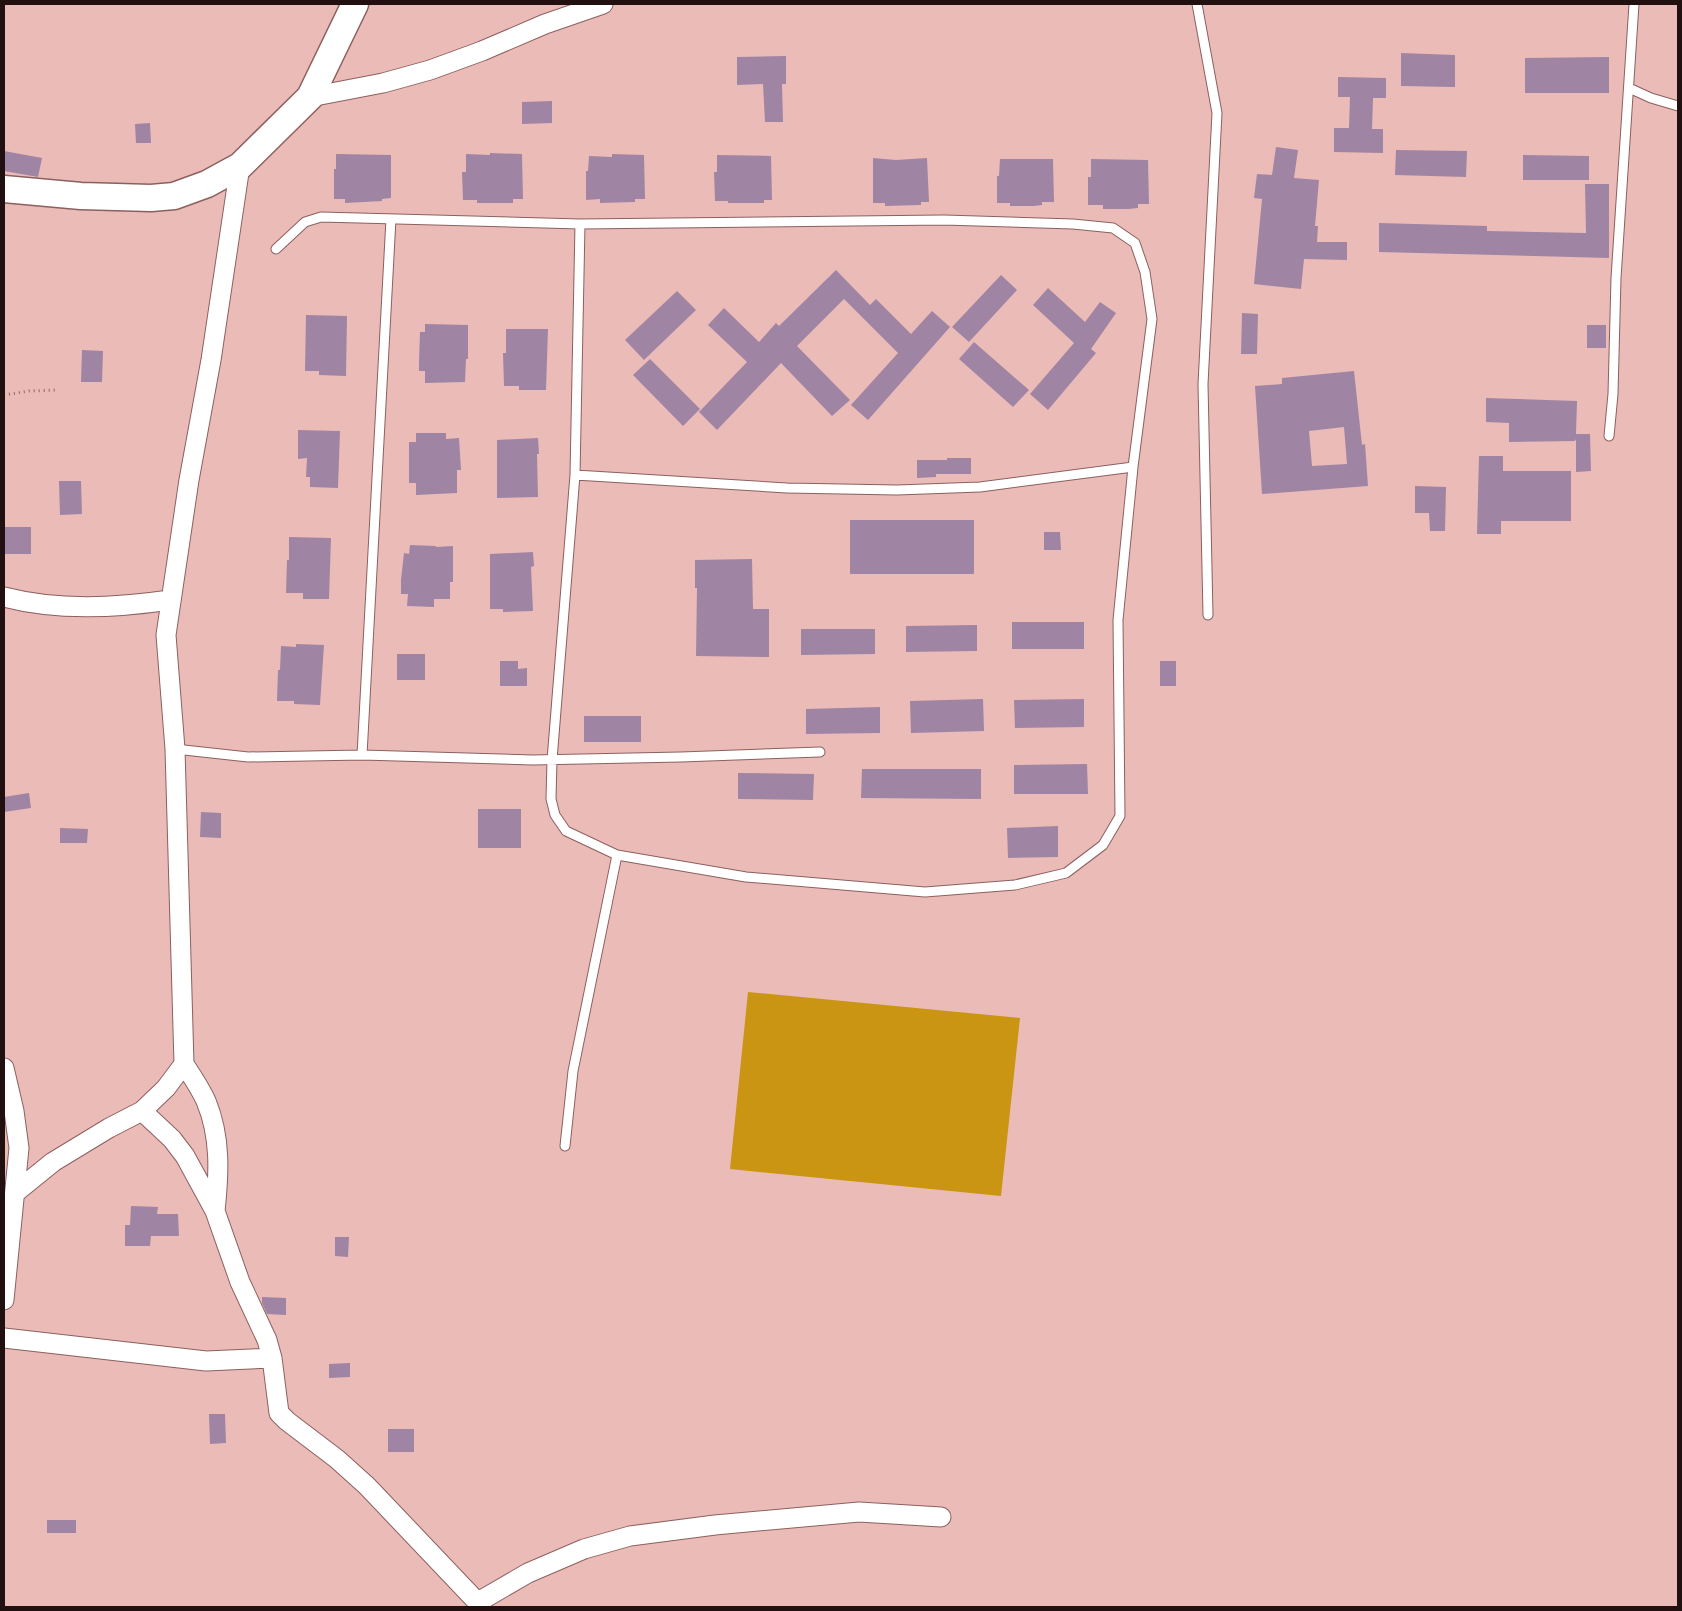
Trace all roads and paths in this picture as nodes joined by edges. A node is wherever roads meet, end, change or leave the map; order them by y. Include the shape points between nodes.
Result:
1 (355, 4) edge
2 (603, 4) edge
3 (1196, 4) edge
4 (1634, 4) edge
5 (1629, 88) junction
6 (310, 97) junction
7 (1678, 106) edge
8 (240, 166) junction
9 (4, 189) edge
10 (391, 219) junction
11 (580, 224) junction
12 (276, 249) dead end
13 (58, 390) dead end
14 (4, 395) edge
15 (1609, 436) dead end
16 (1132, 467) junction
17 (575, 475) junction
18 (4, 597) edge
19 (170, 600) junction
20 (1208, 615) dead end
21 (175, 749) junction
22 (820, 752) dead end
23 (362, 756) junction
24 (552, 760) junction
25 (617, 855) junction
26 (184, 1064) junction
27 (4, 1068) edge
28 (142, 1111) junction
29 (565, 1146) dead end
30 (16, 1192) junction
31 (215, 1212) junction
32 (4, 1300) edge
33 (4, 1338) edge
34 (272, 1358) junction
35 (941, 1517) dead end
36 (480, 1605) edge

1 - 6 street
2 - 6 street via 430,70
3 - 20 lane via 1217,113 1203,384
4 - 5 lane
5 - 7 lane
5 - 15 lane
6 - 8 street
8 - 9 street via 207,184 174,196 81,196
8 - 19 street
10 - 11 lane
10 - 12 lane via 321,217 305,222
10 - 23 lane
11 - 16 lane via 944,220 1114,228 1135,243 1145,272 1152,319
11 - 17 lane
13 - 14 path
16 - 17 lane via 980,487 897,490 787,488
16 - 25 lane via 1118,620 1120,816 1103,844 1066,872 1014,885 925,892 746,877
17 - 24 lane
18 - 19 street via 70,606 133,605
19 - 21 street via 166,635
21 - 23 lane via 248,757
21 - 26 street
22 - 24 lane
23 - 24 lane
24 - 25 lane via 550,799 555,815 566,831
25 - 29 lane via 573,1070
26 - 28 street via 166,1088
26 - 31 street via 206,1101 217,1141 219,1175
27 - 30 street via 20,1148
28 - 30 street via 53,1162
28 - 31 street via 185,1156
30 - 32 street
31 - 34 street
33 - 34 street via 206,1361
34 - 36 street via 279,1413 367,1486
35 - 36 street via 859,1512 630,1536 584,1549 536,1570

